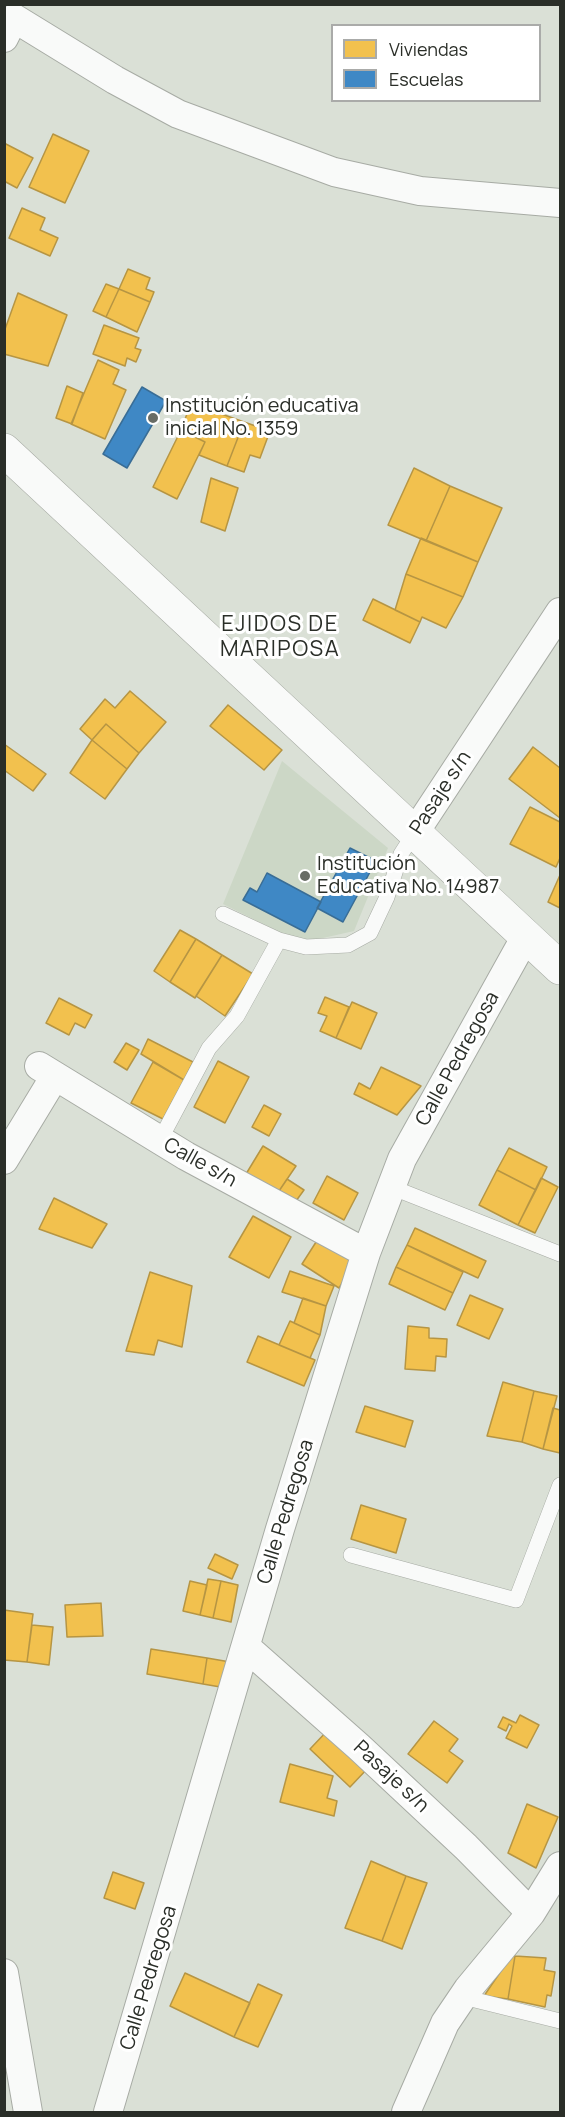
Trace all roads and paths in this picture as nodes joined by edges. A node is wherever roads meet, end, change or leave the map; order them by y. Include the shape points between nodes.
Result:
1 (4, 38) edge
2 (561, 202) edge
3 (4, 450) edge
4 (561, 612) edge
5 (415, 832) junction
6 (223, 914) dead end
7 (526, 936) junction
8 (279, 940) junction
9 (561, 968) edge
10 (160, 1140) junction
11 (4, 1160) edge
12 (392, 1187) junction
13 (366, 1253) junction
14 (561, 1254) edge
15 (561, 1485) edge
16 (351, 1556) dead end
17 (246, 1647) junction
18 (561, 1866) edge
19 (531, 1913) junction
20 (4, 1973) edge
21 (463, 1997) junction
22 (561, 2021) edge
23 (28, 2112) edge
24 (108, 2112) edge
25 (406, 2112) edge

1 - 2 street via 14,18 178,114 334,172 420,191
3 - 5 main road
4 - 5 street, Pasaje s/n
5 - 7 main road
5 - 8 lane, Pasaje s/n via 401,854 370,933 348,945 306,947
6 - 8 lane, Pasaje s/n
7 - 9 main road
7 - 12 street, Calle Pedregosa via 402,1159
8 - 10 lane via 237,1016 209,1048
10 - 11 street, Calle s/n via 47,1071
10 - 13 street, Calle s/n
12 - 13 street, Calle Pedregosa
12 - 14 lane
13 - 17 street, Calle Pedregosa
15 - 16 lane via 516,1600
17 - 19 street, Pasaje s/n via 359,1747
17 - 24 street, Calle Pedregosa
18 - 19 street
19 - 21 street
20 - 23 street
21 - 22 lane
21 - 25 street via 445,2023

